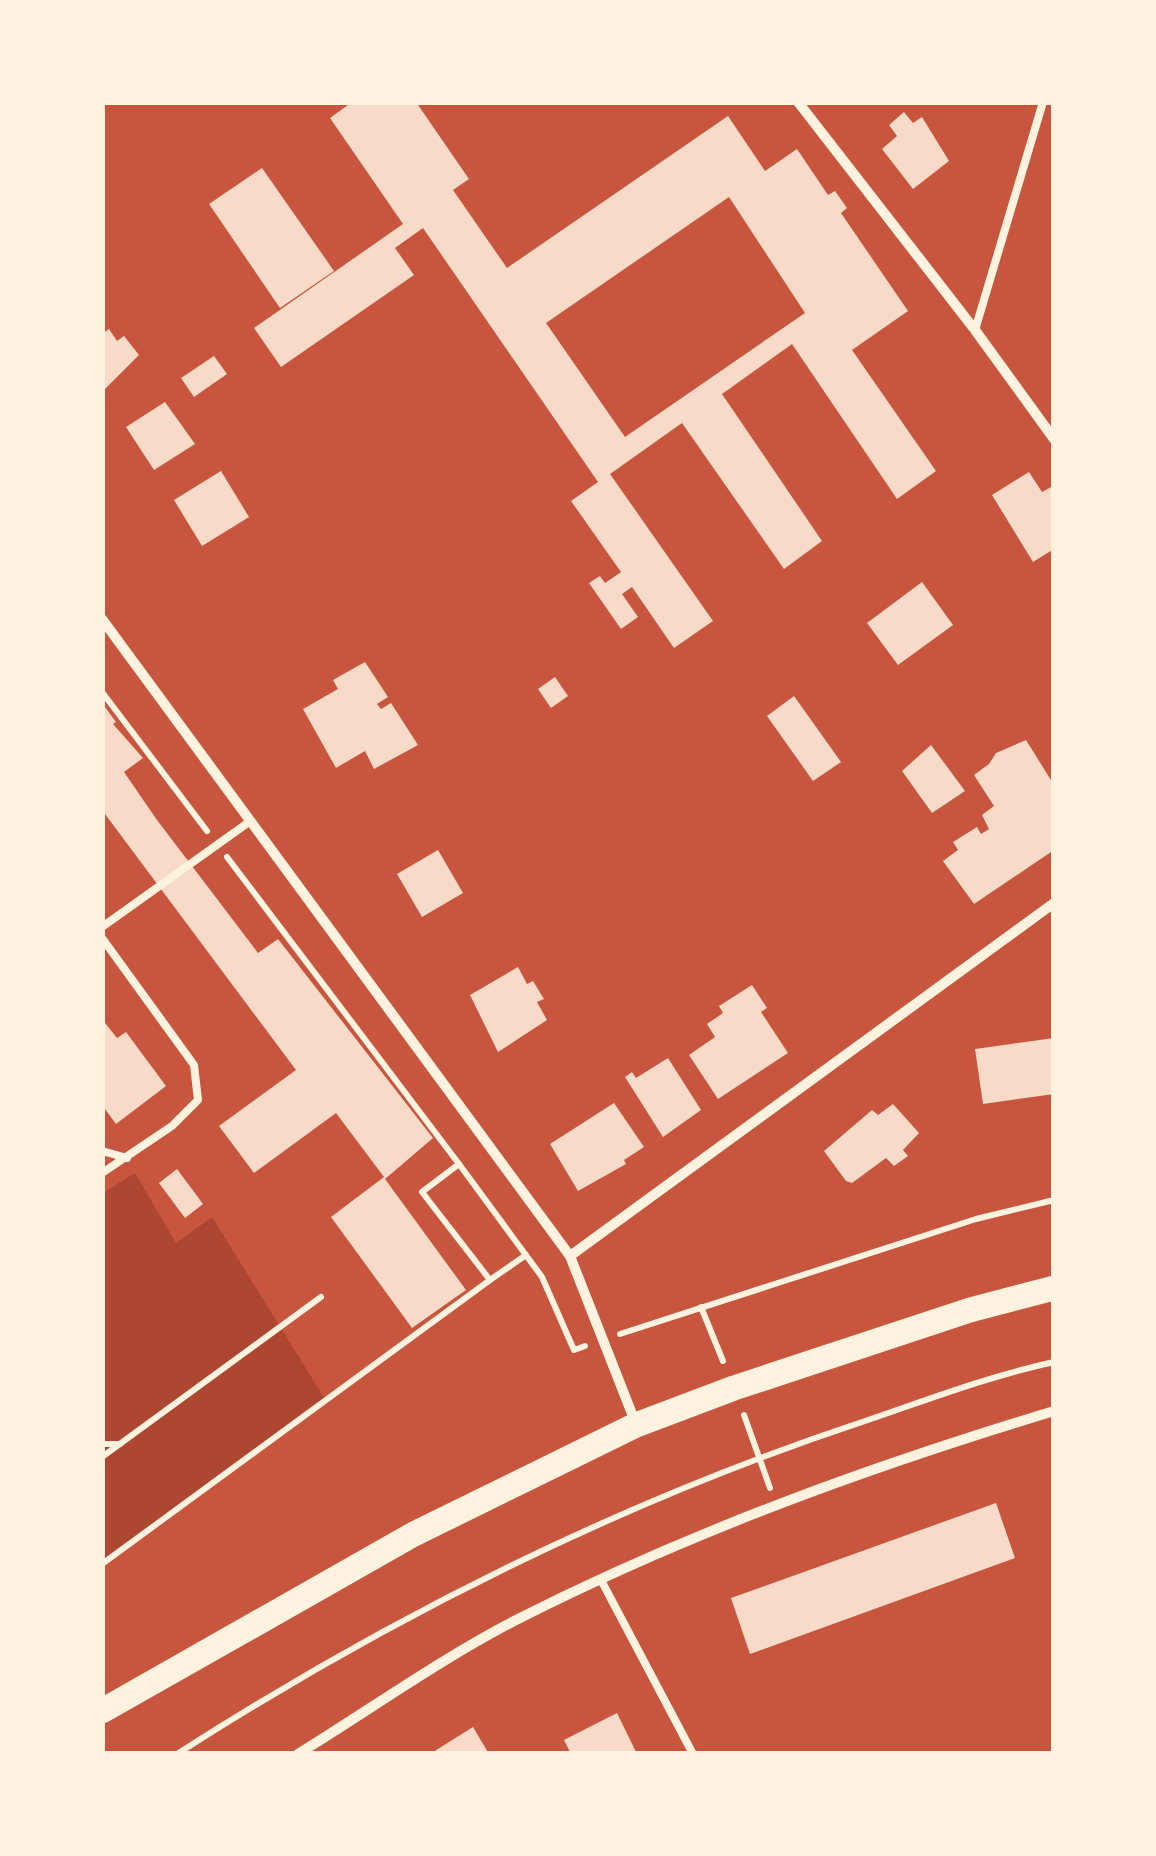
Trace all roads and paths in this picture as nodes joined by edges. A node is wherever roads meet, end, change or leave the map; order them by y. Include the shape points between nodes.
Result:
1 (798, 102) edge
2 (1043, 102) edge
3 (976, 330) junction
4 (1054, 439) edge
5 (102, 619) edge
6 (102, 692) edge
7 (250, 822) junction
8 (216, 844) junction
9 (1054, 903) edge
10 (102, 927) edge
11 (102, 938) edge
12 (102, 1151) edge
13 (127, 1158) junction
14 (459, 1164) junction
15 (102, 1173) edge
16 (1054, 1200) edge
17 (526, 1254) junction
18 (570, 1256) junction
19 (490, 1280) junction
20 (1054, 1288) edge
21 (320, 1297) dead end
22 (600, 1341) junction
23 (1054, 1362) edge
24 (1054, 1411) edge
25 (636, 1425) junction
26 (102, 1444) edge
27 (121, 1444) junction
28 (760, 1456) junction
29 (102, 1458) edge
30 (775, 1505) junction
31 (102, 1564) edge
32 (600, 1580) junction
33 (102, 1711) edge
34 (176, 1754) edge
35 (298, 1754) edge
36 (693, 1754) edge

1 - 3 street
2 - 3 lane
3 - 4 street
5 - 7 street
6 - 8 path
7 - 8 lane
7 - 18 street
8 - 10 lane
8 - 14 path
9 - 18 street
11 - 13 lane via 194,1065 198,1100
12 - 13 lane
13 - 15 lane
14 - 17 path
14 - 19 path via 422,1192
16 - 22 path via 976,1218
17 - 19 path
17 - 22 path via 574,1350
18 - 22 street
19 - 31 path
20 - 25 main road
21 - 27 path
22 - 25 street
23 - 28 path
24 - 30 street
25 - 33 main road via 414,1534
26 - 27 path
27 - 29 path
28 - 30 path
28 - 34 path via 550,1544 409,1614
30 - 32 street
32 - 35 street via 515,1621
32 - 36 lane

